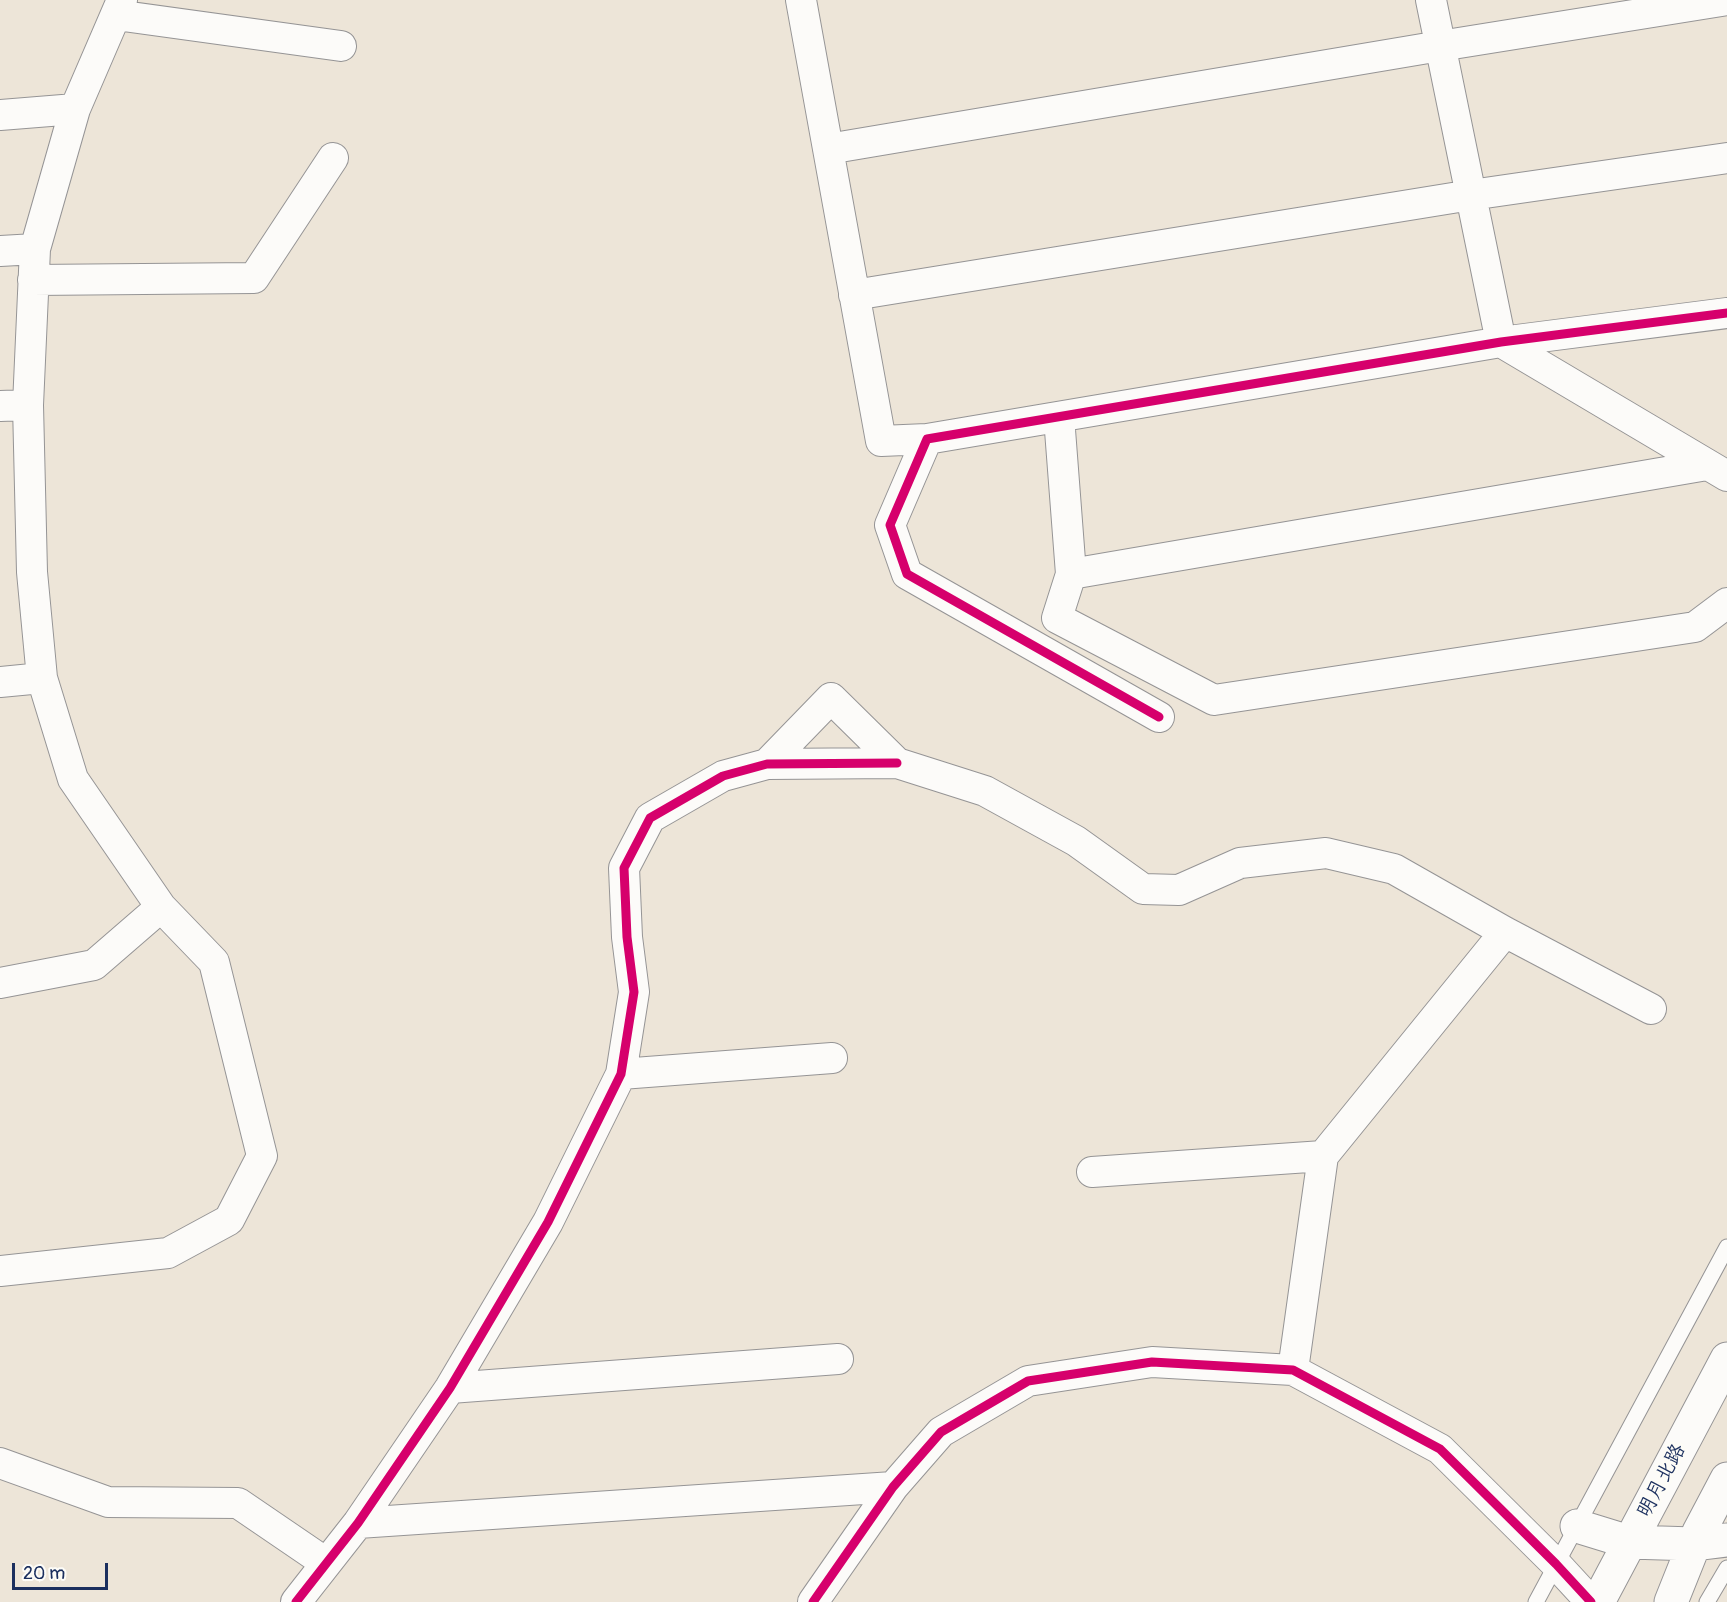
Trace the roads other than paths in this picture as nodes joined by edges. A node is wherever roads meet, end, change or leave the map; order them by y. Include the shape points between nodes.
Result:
1 (801, 0) edge
2 (1431, 0) edge
3 (1727, 0) edge
4 (119, 8) edge
5 (340, 46) dead end
6 (1440, 46) junction
7 (75, 109) junction
8 (0, 115) edge
9 (828, 149) junction
10 (333, 158) dead end
11 (1727, 158) edge
12 (1471, 195) junction
13 (35, 249) junction
14 (0, 251) edge
15 (33, 280) junction
16 (854, 295) junction
17 (1727, 314) edge
18 (1501, 342) junction
19 (14, 405) edge
20 (1059, 417) junction
21 (927, 439) junction
22 (1717, 470) edge
23 (1071, 574) junction
24 (1727, 603) edge
25 (42, 678) junction
26 (0, 682) edge
27 (1160, 717) dead end
28 (897, 763) junction
29 (767, 764) junction
30 (161, 907) junction
31 (1505, 932) junction
32 (0, 983) edge
33 (1652, 1009) dead end
34 (832, 1058) dead end
35 (621, 1074) junction
36 (1323, 1156) junction
37 (1092, 1172) dead end
38 (1727, 1247) edge
39 (0, 1271) edge
40 (838, 1359) dead end
41 (1727, 1359) edge
42 (1293, 1370) junction
43 (450, 1388) junction
44 (0, 1463) edge
45 (1727, 1479) edge
46 (893, 1487) junction
47 (358, 1523) junction
48 (1577, 1526) junction
49 (1727, 1540) edge
50 (1629, 1542) junction
51 (1694, 1544) junction
52 (326, 1563) junction
53 (1556, 1564) junction
54 (1727, 1568) edge
55 (296, 1602) edge
56 (813, 1602) edge
57 (1536, 1602) edge
58 (1591, 1602) edge
59 (1598, 1602) edge
60 (1671, 1602) edge
61 (1707, 1602) edge

1 - 9 street
2 - 6 street
3 - 6 street
4 - 5 street
4 - 7 street
6 - 9 street
6 - 12 street
7 - 8 street
7 - 13 street
9 - 16 street
10 - 15 street via 254,278
11 - 12 street
12 - 16 street
12 - 18 street
13 - 14 street
13 - 15 street
15 - 19 street
16 - 21 street via 881,441
17 - 18 street
18 - 20 street
18 - 22 street
19 - 25 street
20 - 21 street
20 - 23 street
21 - 27 street via 890,525 907,574
22 - 23 street
23 - 24 street via 1057,618 1214,700 1695,627
25 - 26 street
25 - 30 street via 73,779
28 - 29 street
28 - 29 street via 831,698
28 - 31 street via 985,791 1076,841 1143,889 1179,890 1240,863 1326,853 1394,869
29 - 35 street via 723,776 650,818 624,868 634,992
30 - 32 street via 94,965
30 - 39 street via 214,962 262,1156 229,1220 168,1253
31 - 33 street
31 - 36 street
34 - 35 street
35 - 43 street via 548,1222
36 - 37 street
36 - 42 street
38 - 48 lane
40 - 43 street
41 - 50 main road, 明月北路
42 - 46 street via 1152,1362 1028,1381 941,1432
42 - 53 street via 1440,1449
43 - 47 street
44 - 52 street via 108,1502 238,1503
45 - 51 main road
46 - 47 street
46 - 56 street
47 - 52 street
48 - 50 main road
48 - 53 lane
49 - 51 main road
50 - 51 main road
50 - 59 main road, 明月北路
51 - 60 main road
52 - 55 street
53 - 57 lane
53 - 58 street
54 - 61 lane

